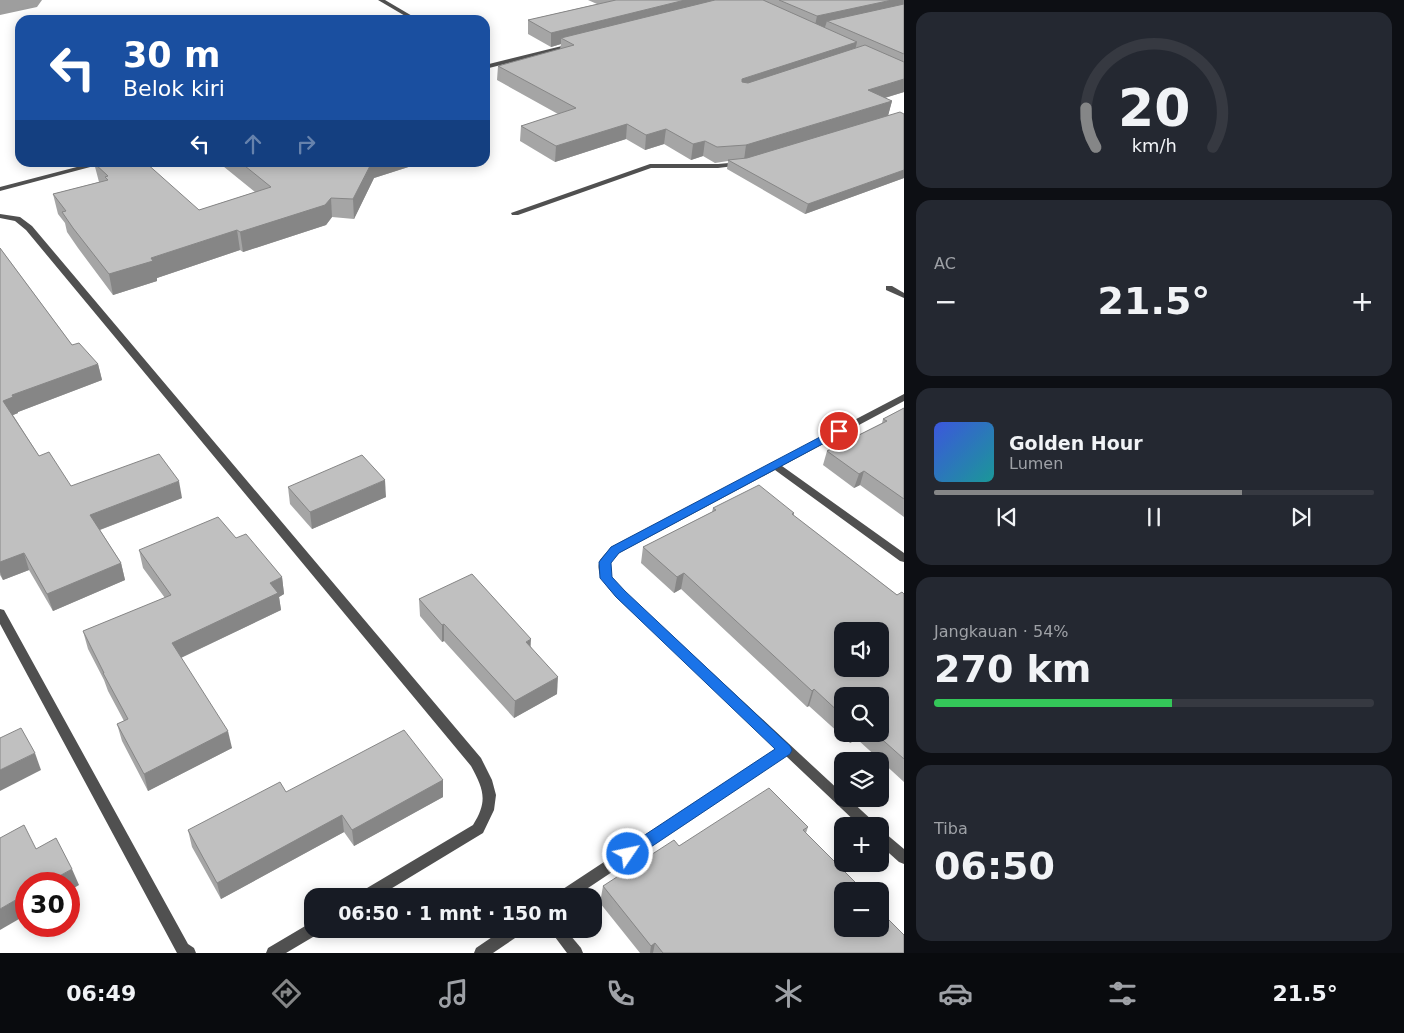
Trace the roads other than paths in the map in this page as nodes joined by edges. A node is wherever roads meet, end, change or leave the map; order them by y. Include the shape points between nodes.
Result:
1 (381, 0) edge
2 (407, 15) edge
3 (581, 43) edge
4 (490, 66) edge
5 (744, 164) edge
6 (86, 167) edge
7 (0, 189) edge
8 (515, 213) dead end
9 (0, 216) edge
10 (889, 288) dead end
11 (904, 296) edge
12 (904, 397) edge
13 (775, 465) junction
14 (904, 558) edge
15 (0, 613) edge
16 (785, 750) junction
17 (859, 817) edge
18 (889, 845) edge
19 (904, 858) edge
20 (380, 888) edge
21 (576, 888) edge
22 (304, 934) edge
23 (503, 938) edge
24 (564, 938) edge
25 (189, 953) edge
26 (273, 953) edge
27 (481, 953) edge
28 (576, 953) edge

1 - 2 street
3 - 4 street
5 - 8 street via 650,166
6 - 7 street
9 - 20 street via 17,219 29,228 476,762 491,791 487,815 478,829
10 - 11 street
12 - 13 street
13 - 14 street
13 - 16 street via 615,550 605,562 606,578 620,594
15 - 25 street via 183,949
16 - 17 street
16 - 21 street
18 - 19 street
22 - 26 street
23 - 27 street
24 - 28 street

